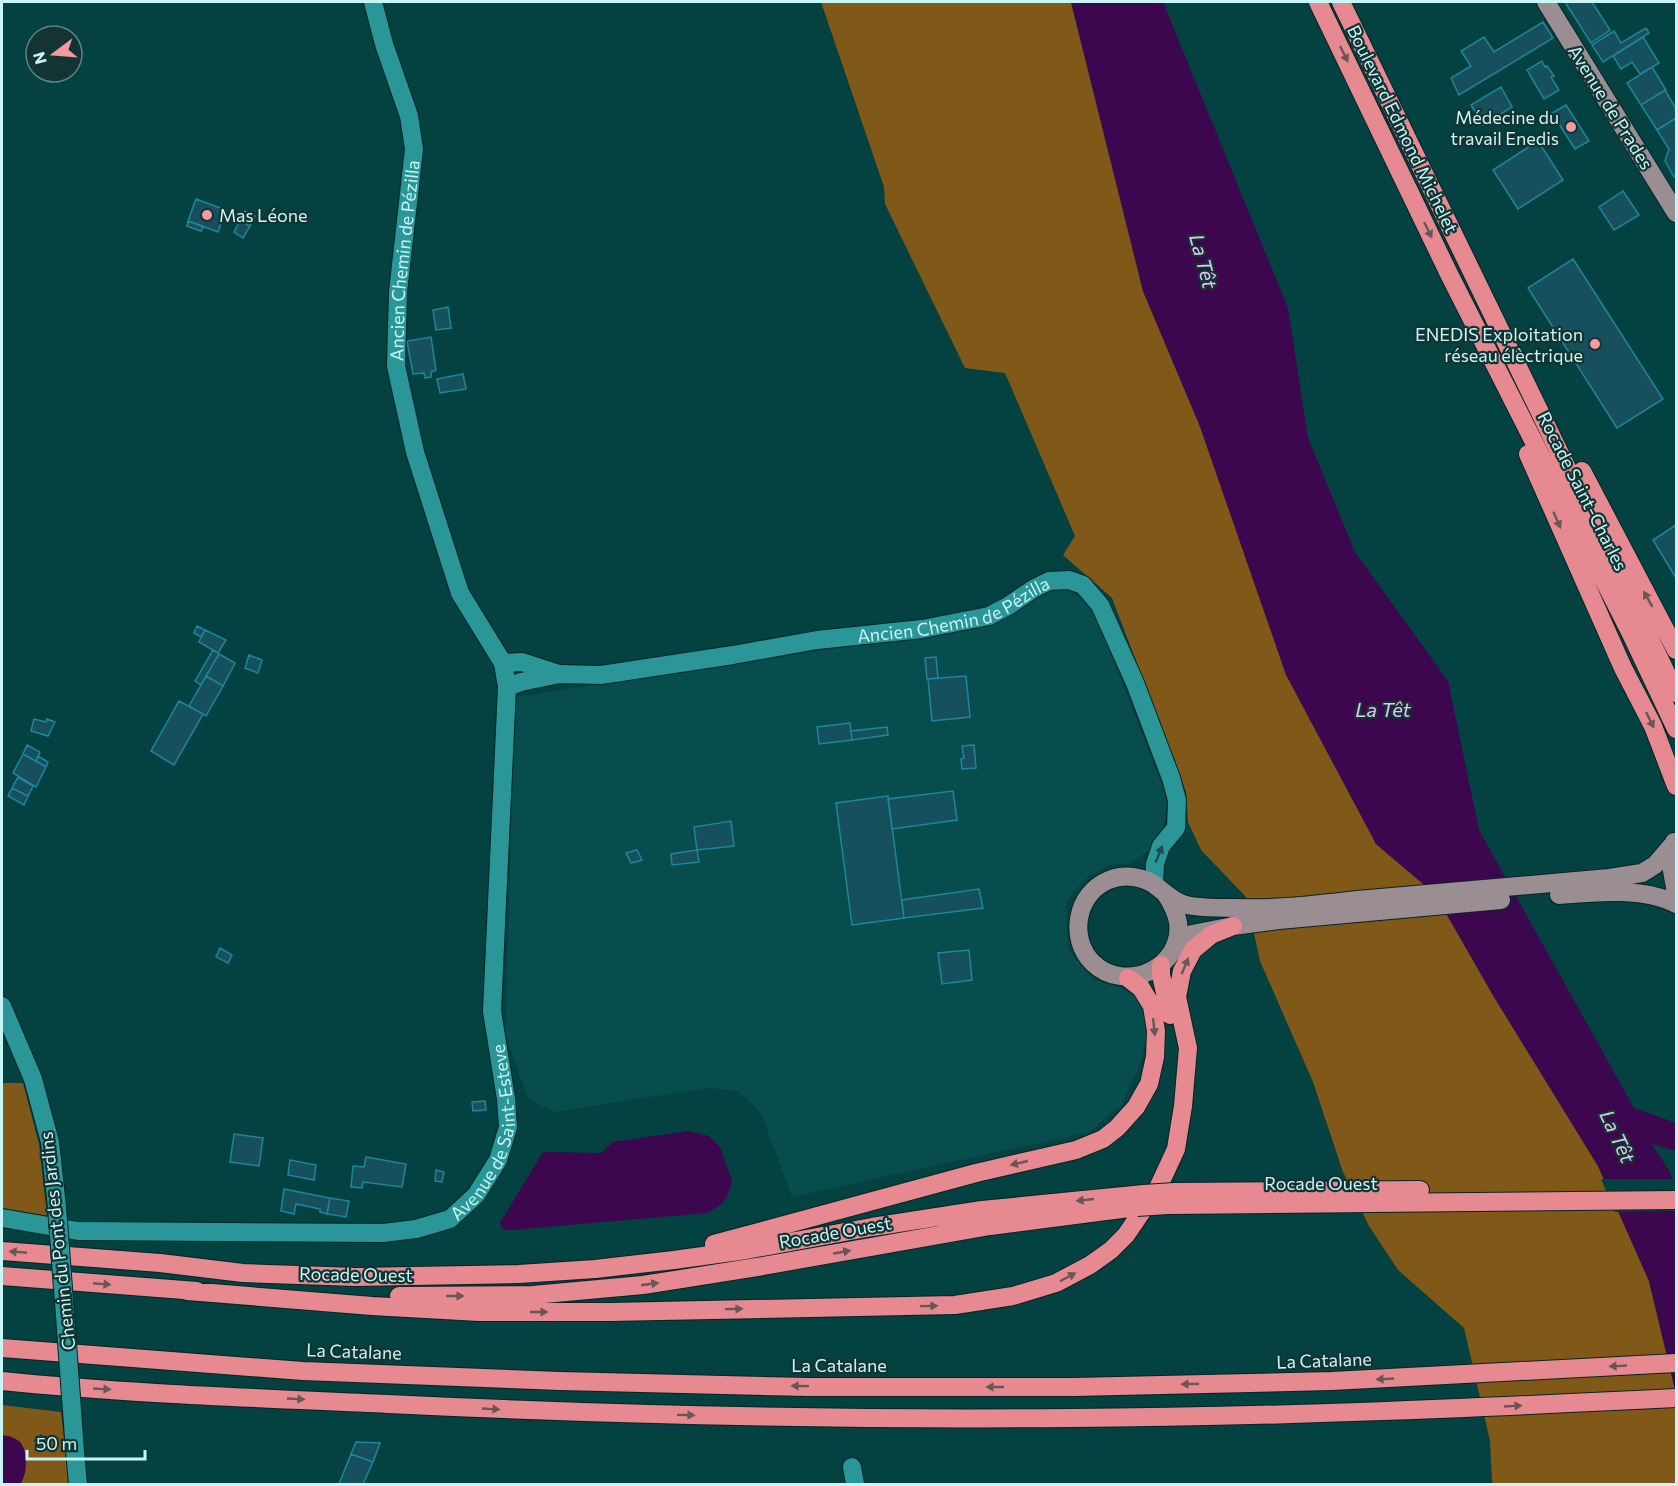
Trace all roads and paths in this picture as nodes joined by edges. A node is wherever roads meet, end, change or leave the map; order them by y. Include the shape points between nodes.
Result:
1 (373, 2) edge
2 (1318, 2) edge
3 (1341, 2) edge
4 (1545, 2) edge
5 (1677, 213) edge
6 (1469, 266) junction
7 (1449, 274) junction
8 (1677, 650) edge
9 (503, 663) junction
10 (559, 674) junction
11 (507, 687) junction
12 (1677, 693) edge
13 (1677, 729) edge
14 (1677, 786) edge
15 (1675, 839) edge
16 (1160, 889) junction
17 (1677, 893) edge
18 (1677, 904) edge
19 (1231, 917) junction
20 (1165, 960) junction
21 (1128, 978) junction
22 (2, 1006) edge
23 (1183, 1106) junction
24 (1677, 1188) edge
25 (1322, 1198) junction
26 (1677, 1200) edge
27 (1140, 1201) junction
28 (2, 1218) edge
29 (2, 1251) edge
30 (160, 1263) junction
31 (2, 1275) edge
32 (187, 1291) junction
33 (2, 1348) edge
34 (1677, 1363) edge
35 (2, 1381) edge
36 (1677, 1398) edge
37 (78, 1485) edge

1 - 9 street, Ancien Chemin de Pézilla via 409,116 414,149 398,292 396,366 415,452 460,593
2 -> 7 highway, Boulevard Edmond Michelet
3 - 6 highway, Boulevard Edmond Michelet
4 - 5 main road, Avenue de Prades
8 -> 6 highway
6 - 12 highway, Rocade Saint-Charles
7 - 13 highway, Rocade Saint-Charles
7 -> 14 highway
9 - 10 street, Ancien Chemin de Pézilla via 522,662
9 - 11 street, Avenue de Saint-Esteve
10 - 11 street, Ancien Chemin de Pézilla
16 -> 10 street, Ancien Chemin de Pézilla via 1155,864 1161,846 1176,828 1177,800 1135,683 1100,605 1083,585 1069,580 1049,581 989,616 922,628 817,640 601,675
11 - 28 street, Avenue de Saint-Esteve via 492,1011 508,1127 498,1160 476,1195 450,1219 383,1233 78,1231
15 - 17 main road via 1671,865
15 - 19 main road via 1655,865 1642,873 1263,908
16 - 19 main road via 1183,904
16 - 20 main road via 1174,907 1178,924 1176,940
16 - 21 main road via 1141,879 1108,880 1092,891 1081,907 1077,926 1086,955 1104,972
18 - 19 main road via 1624,892 1278,920
19 - 20 main road via 1192,934
23 -> 19 highway via 1188,1048 1177,997 1182,971 1192,950
20 - 21 main road via 1146,974
20 - 23 highway via 1167,1005 1180,1047
21 -> 30 highway via 1141,988 1152,1006 1155,1057 1149,1083 1136,1107 1117,1128 1103,1139 1076,1150 722,1242 626,1256 500,1266
22 - 37 street, Chemin du Pont des Jardins, bridge via 33,1080 50,1142
32 -> 23 highway via 479,1312 955,1305 1012,1296 1056,1283 1090,1265 1126,1235 1158,1188 1176,1149
24 - 25 highway, Rocade Ouest
25 - 26 highway, Rocade Ouest
25 - 27 highway, Rocade Ouest, bridge
27 -> 30 highway, Rocade Ouest via 982,1210 674,1260 519,1274 356,1277 243,1273
32 -> 27 highway, Rocade Ouest via 533,1295 663,1282
30 -> 29 highway, Rocade Ouest
31 -> 32 highway, Rocade Ouest
34 -> 33 highway, La Catalane via 1332,1381 1074,1387 808,1387 303,1371
35 -> 36 highway via 557,1412 754,1416 1071,1418 1454,1409

